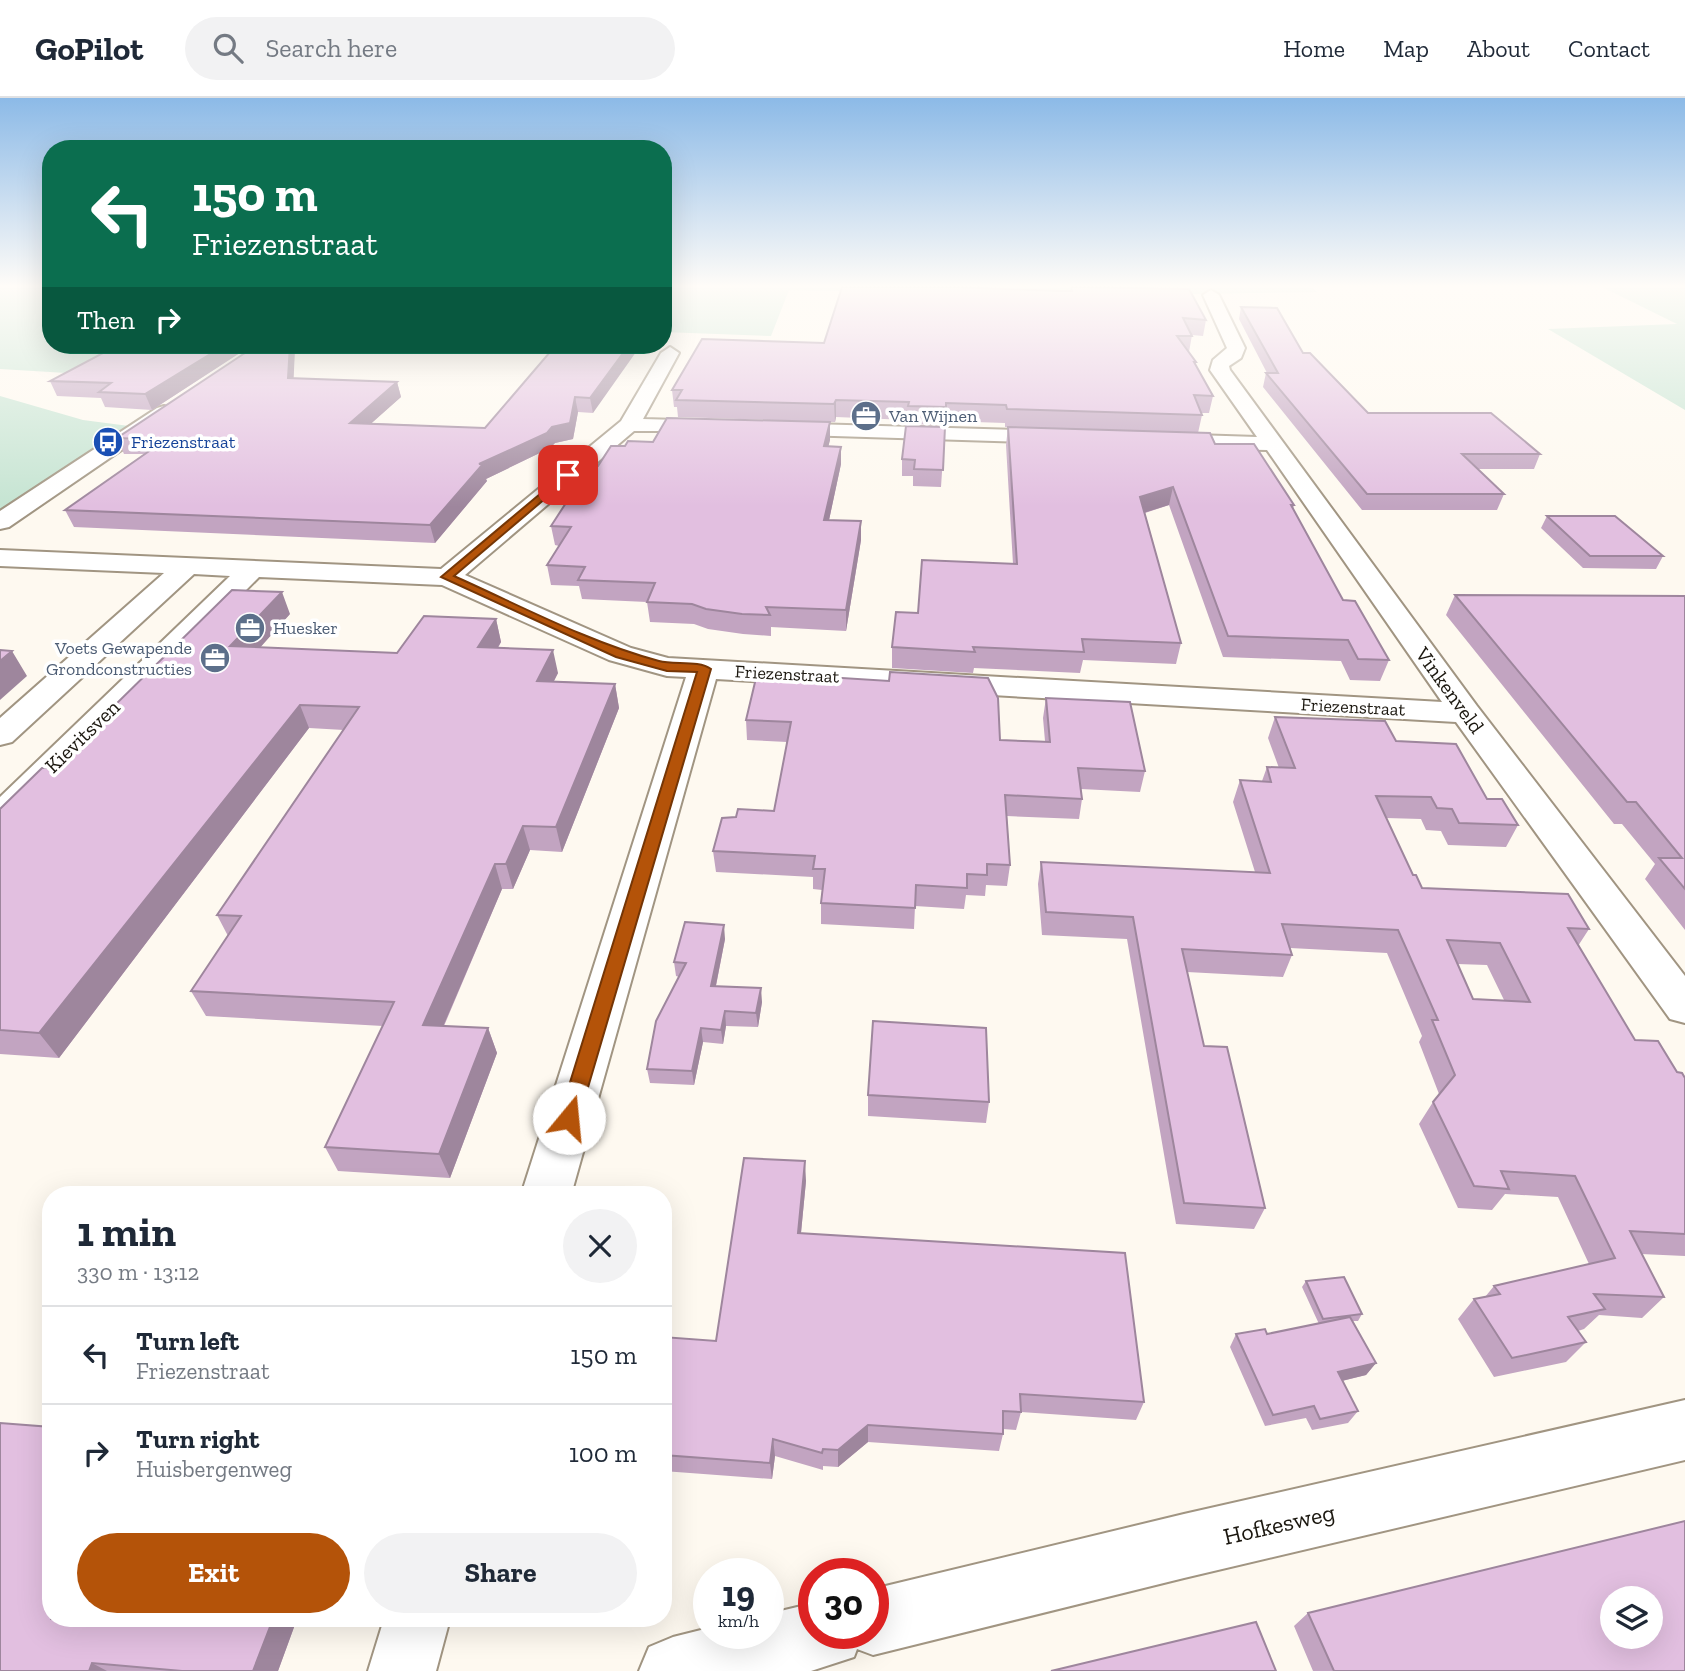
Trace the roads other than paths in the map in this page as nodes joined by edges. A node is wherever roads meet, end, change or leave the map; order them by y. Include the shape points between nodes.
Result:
1 (666, 360) edge
2 (1225, 360) edge
3 (177, 403) edge
4 (629, 425) junction
5 (1082, 438) edge
6 (1137, 440) edge
7 (1274, 444) junction
8 (0, 522) edge
9 (0, 558) edge
10 (189, 565) junction
11 (254, 567) junction
12 (447, 577) junction
13 (704, 669) junction
14 (1466, 713) junction
15 (0, 735) edge
16 (0, 817) edge
17 (1685, 1007) edge
18 (549, 1186) edge
19 (1685, 1430) edge
20 (889, 1618) edge
21 (415, 1627) edge
22 (798, 1641) edge
23 (402, 1671) edge
24 (673, 1671) edge

1 - 4 street
2 - 7 street, Vinkenveld via 1220,370
3 - 8 street
4 - 5 street
4 - 12 street
6 - 7 street
7 - 14 street, Vinkenveld
9 - 10 street, Friezenstraat
10 - 11 street, Friezenstraat
10 - 15 street
11 - 12 street, Friezenstraat
11 - 16 street, Kievitsven
12 - 13 street, Friezenstraat via 620,654 667,667
13 - 14 street, Friezenstraat
13 - 18 street
14 - 17 street, Vinkenveld
19 - 20 street, Hofkesweg
21 - 23 street
22 - 24 street

